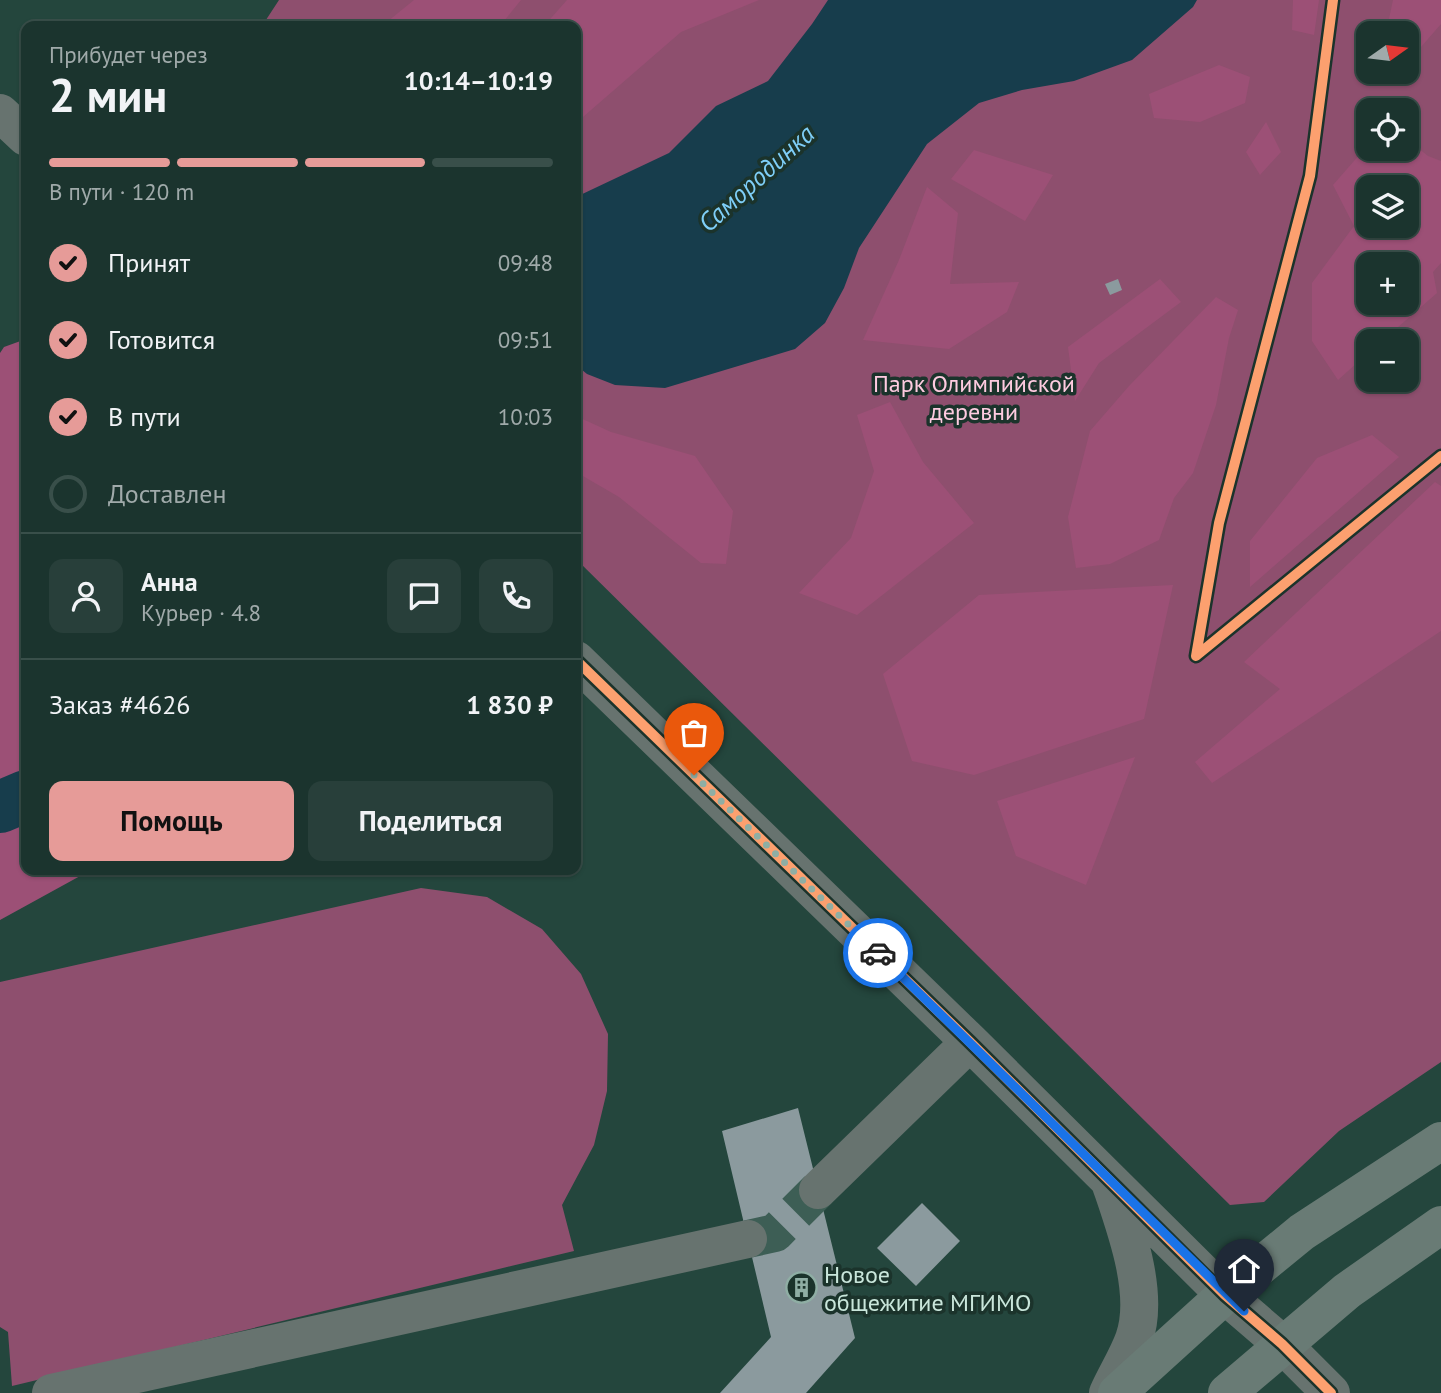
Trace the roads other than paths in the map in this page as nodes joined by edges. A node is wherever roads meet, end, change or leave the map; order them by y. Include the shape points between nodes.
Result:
1 (0, 113) edge
2 (21, 132) edge
3 (581, 665) edge
4 (970, 1042) junction
5 (1441, 1141) edge
6 (1109, 1180) junction
7 (818, 1190) tunnel mouth
8 (1441, 1225) edge
9 (748, 1239) tunnel mouth
10 (1225, 1295) junction
11 (1282, 1344) junction
12 (51, 1393) edge
13 (1108, 1393) edge
14 (1117, 1393) edge
15 (1227, 1393) edge
16 (1331, 1393) edge

1 - 2 street
3 - 4 street
4 - 6 street
4 - 7 street
5 - 10 main road via 1302,1232
6 - 10 street
6 - 13 street via 1132,1258 1140,1313 1135,1338
8 - 11 main road
9 - 12 street
10 - 11 street
10 - 14 main road
11 - 15 main road
11 - 16 street

